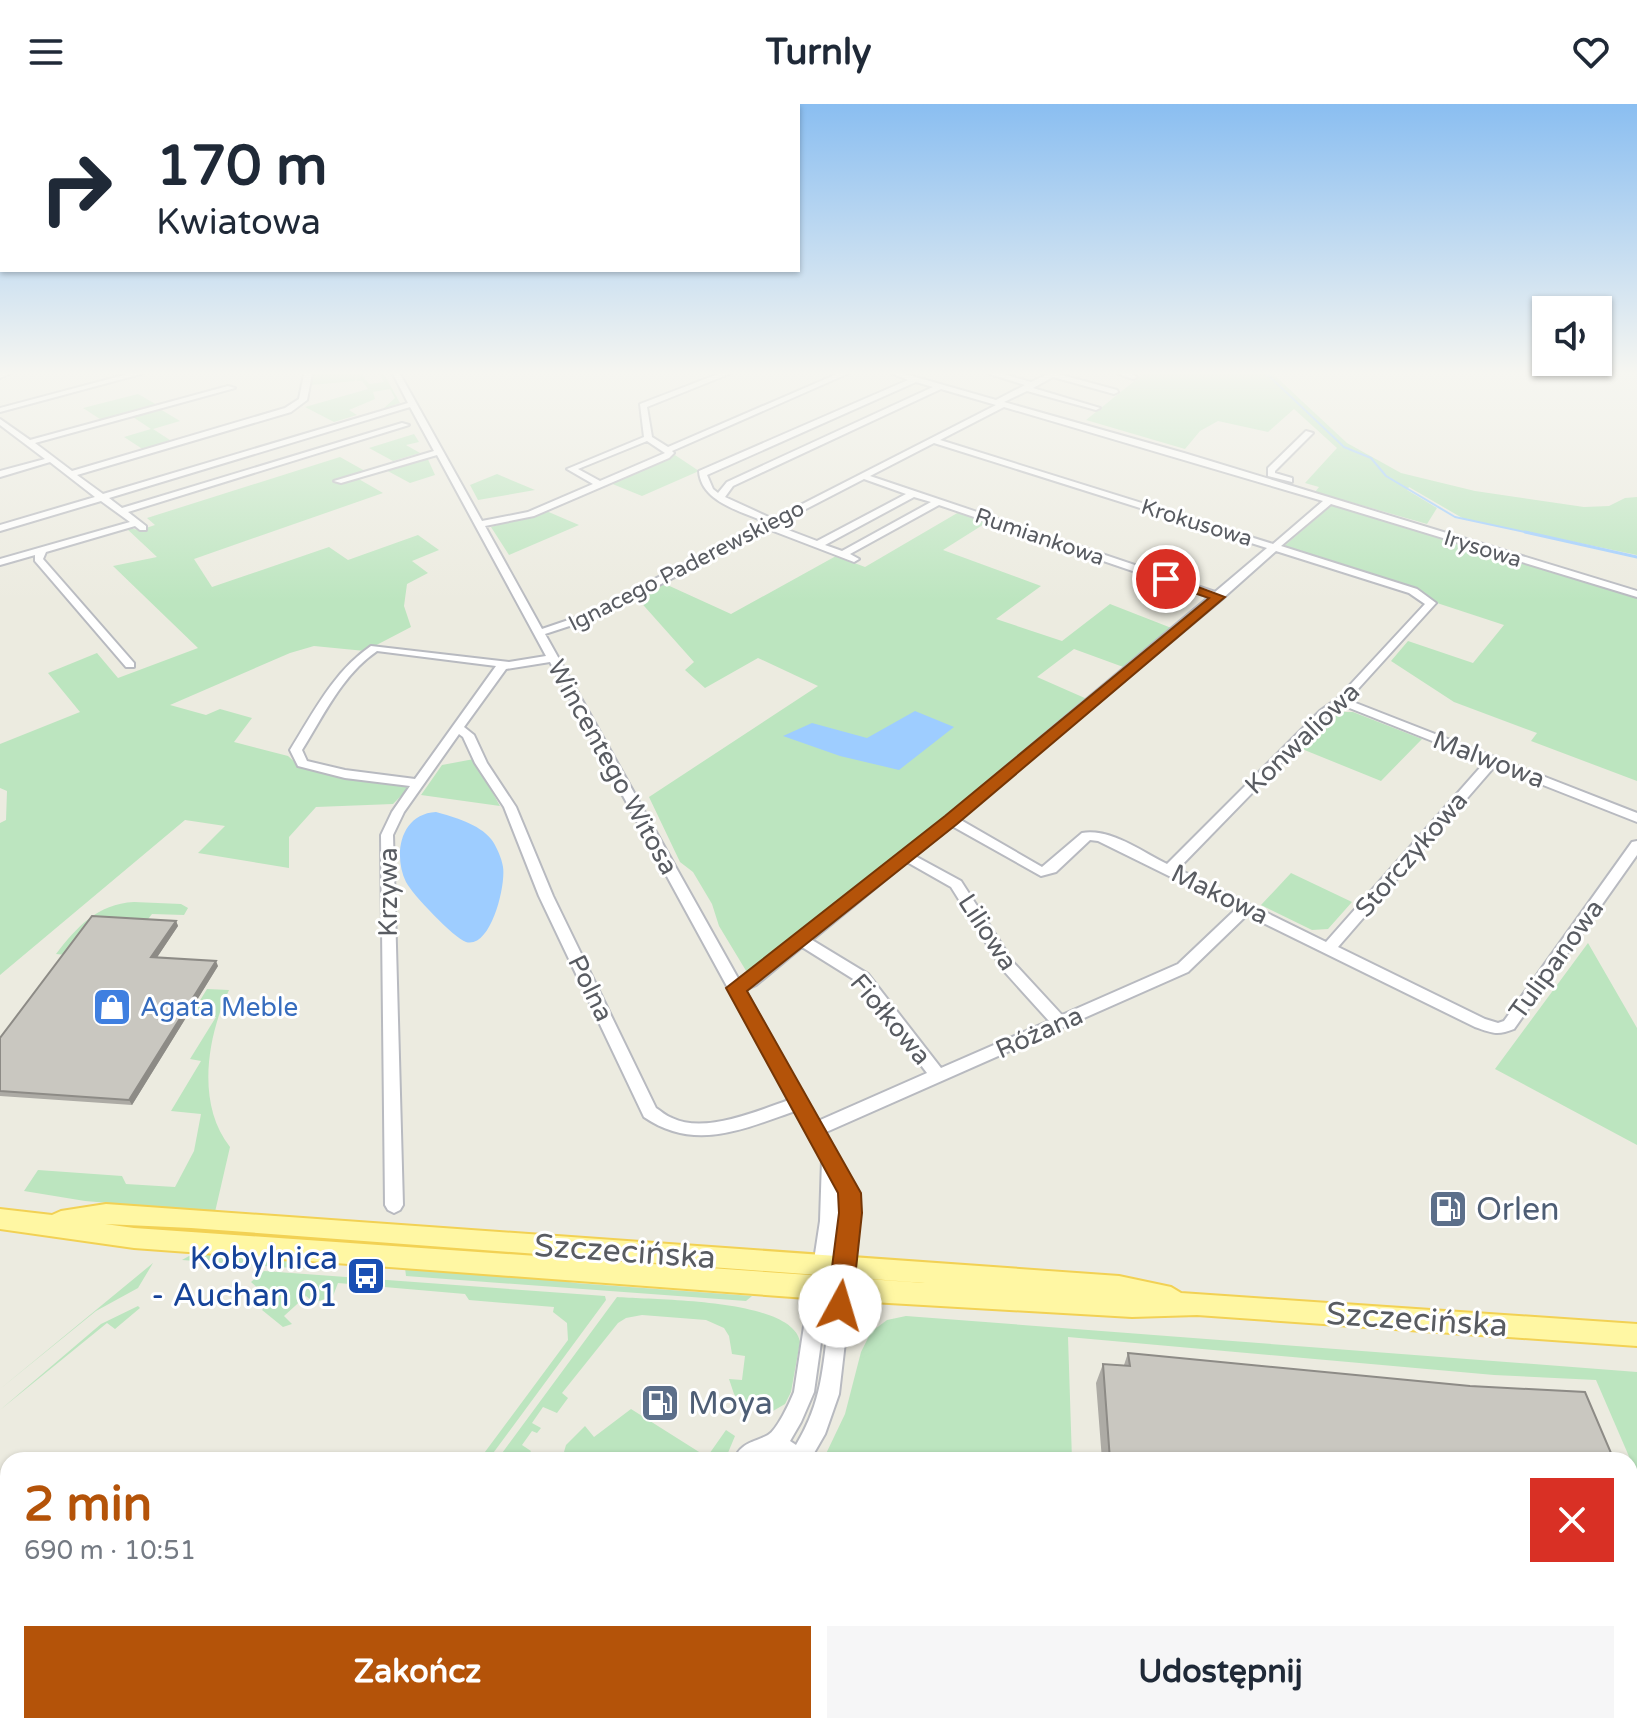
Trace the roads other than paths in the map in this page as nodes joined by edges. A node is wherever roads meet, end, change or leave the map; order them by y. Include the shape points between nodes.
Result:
1 (41, 450) edge
2 (151, 450) edge
3 (259, 450) edge
4 (323, 450) edge
5 (618, 450) edge
6 (667, 450) edge
7 (757, 450) edge
8 (803, 450) edge
9 (913, 450) edge
10 (964, 450) edge
11 (1155, 450) edge
12 (1292, 450) edge
13 (438, 452) joint
14 (53, 459) junction
15 (73, 473) junction
16 (0, 474) edge
17 (862, 476) junction
18 (338, 481) dead end
19 (599, 484) junction
20 (913, 494) junction
21 (1307, 495) junction
22 (103, 497) junction
23 (719, 498) junction
24 (1329, 501) junction
25 (938, 502) junction
26 (122, 511) junction
27 (769, 523) junction
28 (478, 525) junction
29 (0, 528) edge
30 (817, 545) junction
31 (1278, 547) junction
32 (42, 551) junction
33 (842, 555) junction
34 (854, 559) dead end
35 (0, 562) edge
36 (1637, 594) edge
37 (1218, 597) junction
38 (1432, 605) joint
39 (539, 633) junction
40 (552, 658) junction
41 (506, 664) junction
42 (130, 665) dead end
43 (1341, 701) junction
44 (457, 728) junction
45 (1493, 761) junction
46 (418, 783) junction
47 (1637, 818) edge
48 (951, 820) junction
49 (1637, 845) edge
50 (906, 856) junction
51 (1170, 869) junction
52 (1247, 907) junction
53 (801, 940) junction
54 (1329, 948) junction
55 (736, 988) junction
56 (1059, 1022) junction
57 (1499, 1029) joint
58 (938, 1076) junction
59 (799, 1103) junction
60 (814, 1130) junction
61 (394, 1205) dead end
62 (0, 1219) edge
63 (832, 1278) junction
64 (1637, 1335) edge
65 (775, 1445) junction
66 (753, 1452) edge
67 (788, 1452) edge
68 (802, 1452) edge

1 - 14 street
2 - 15 street
3 - 22 street
4 - 26 street
5 - 19 street via 571,469
6 - 19 street via 666,456
7 - 23 street via 703,474
8 - 23 street via 730,484
9 - 17 street, Ignacego Paderewskiego
10 - 31 street, Krokusowa
11 - 21 street, Irysowa
12 - 21 street via 1270,472 1314,488
13 - 18 street
13 - 28 street, Wincentego Witosa
14 - 15 street
14 - 16 street
15 - 22 street
17 - 20 street, Rumiankowa
17 - 27 street, Ignacego Paderewskiego
19 - 28 street via 531,514
20 - 25 street, Rumiankowa
20 - 30 street
21 - 24 street, Irysowa
22 - 26 street
22 - 29 street
23 - 27 street
24 - 31 street
24 - 36 street, Irysowa
25 - 33 street
25 - 37 street, Rumiankowa
26 - 32 street via 140,526
27 - 30 street
27 - 39 street, Ignacego Paderewskiego via 593,615
28 - 39 street, Wincentego Witosa
30 - 33 street
31 - 37 street
31 - 38 street, Krokusowa via 1413,591
32 - 35 street
32 - 42 street via 38,559
33 - 34 street
37 - 48 street
38 - 43 street, Konwaliowa
39 - 40 street, Wincentego Witosa
40 - 41 street
40 - 55 street, Wincentego Witosa
41 - 44 street, Krzywa
41 - 46 street via 375,648 331,695 296,756 302,763 345,774
43 - 45 street, Malwowa
43 - 51 street, Konwaliowa
44 - 46 street, Krzywa
44 - 59 street, Polna via 468,735 510,807 546,896 650,1112 673,1128 722,1128
45 - 47 street, Malwowa
45 - 54 street, Storczykowa
46 - 61 street, Krzywa via 393,820 386,841
48 - 50 street
48 - 51 street, Makowa via 1036,871 1051,869 1091,835
49 - 57 street, Tulipanowa via 1509,1025
50 - 53 street
50 - 56 street, Liliowa via 956,884 1008,966
51 - 52 street, Makowa
52 - 54 street, Makowa
52 - 56 street, Różana via 1183,968
53 - 55 street
53 - 58 street, Fiołkowa via 863,978
54 - 57 street, Makowa
55 - 59 street, Wincentego Witosa
56 - 58 street, Różana
58 - 60 street, Różana
59 - 60 street, Wincentego Witosa
60 - 63 street, Wincentego Witosa via 830,1160
62 - 63 main road, Szczecińska via 53,1222 134,1238
63 - 64 main road, Szczecińska via 1132,1306 1197,1304
63 - 65 street via 804,1392
63 - 68 street via 829,1394
65 - 66 street
65 - 67 street

